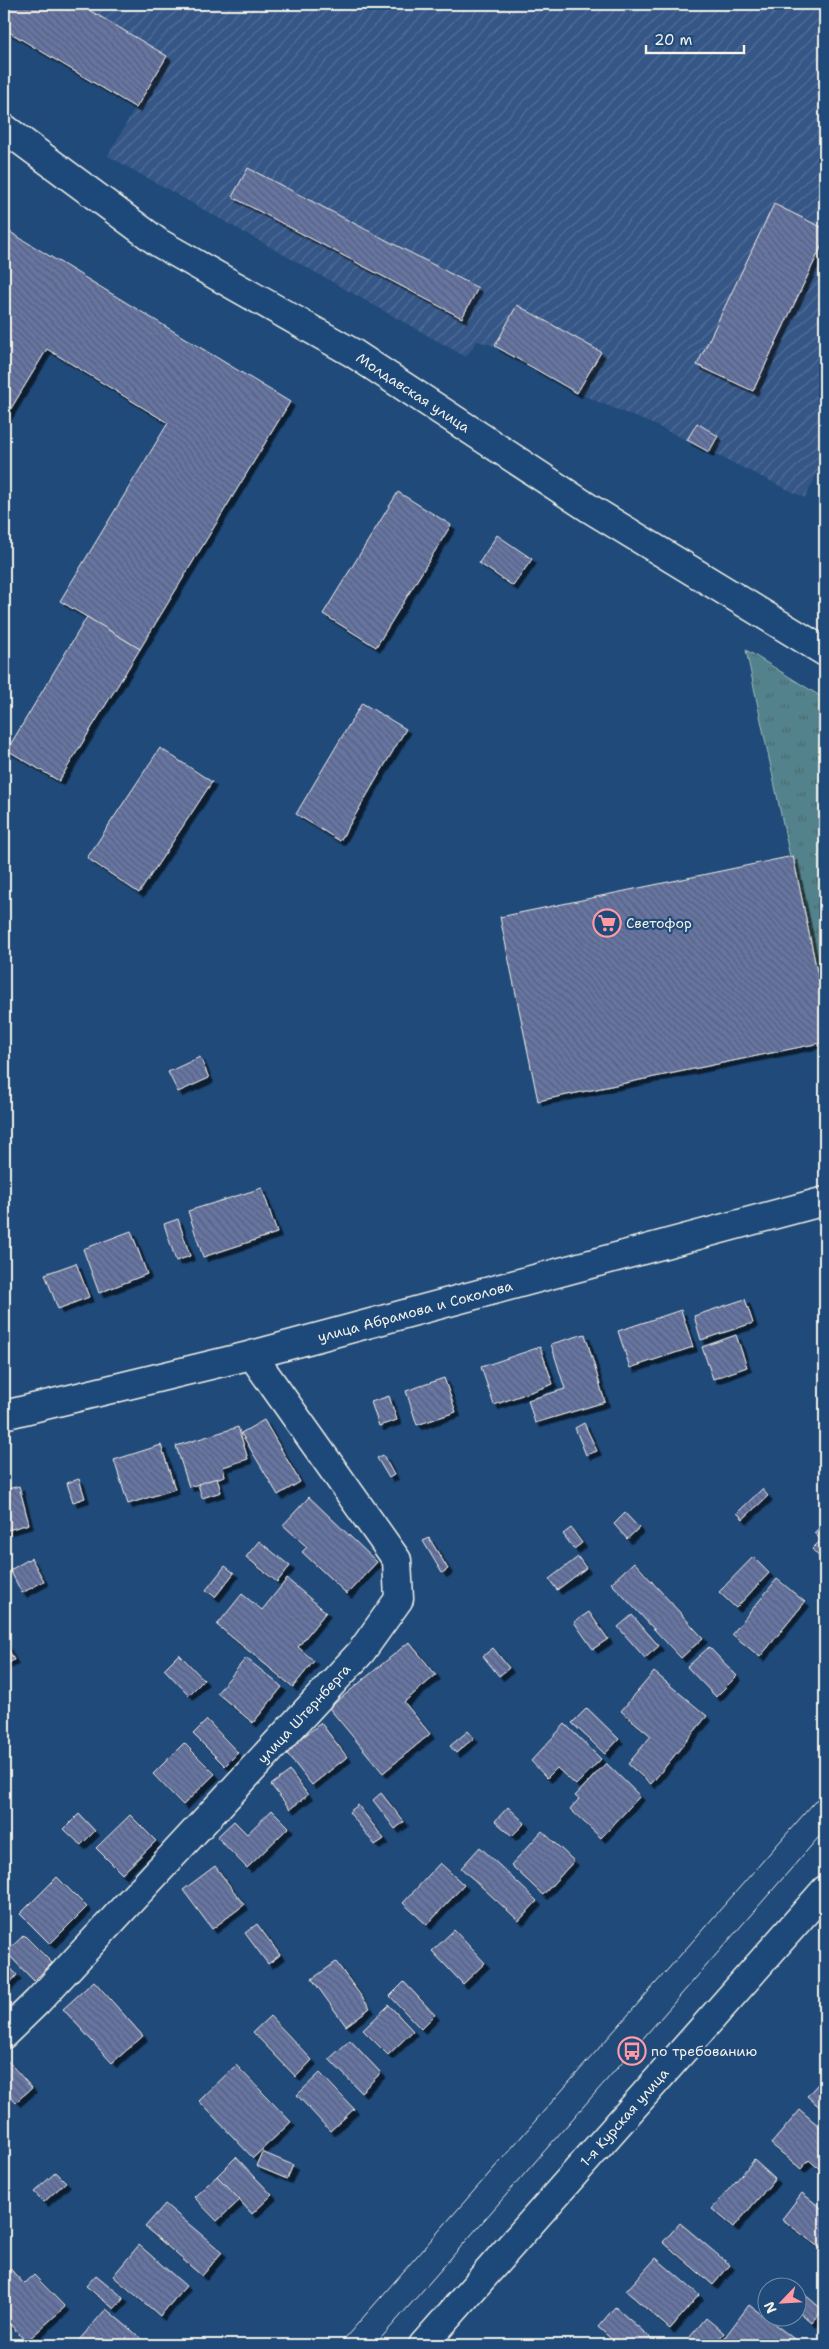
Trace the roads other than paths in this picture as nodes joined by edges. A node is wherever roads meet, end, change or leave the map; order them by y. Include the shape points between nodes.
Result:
1 (4, 128) edge
2 (825, 652) edge
3 (825, 1201) edge
4 (252, 1356) junction
5 (4, 1415) edge
6 (825, 1890) edge
7 (4, 2034) edge
8 (422, 2345) edge

1 - 2 street, Молдавская улица via 158,243 353,353 589,508
3 - 4 street, улица Абрамова и Соколова
4 - 5 street, улица Абрамова и Соколова
4 - 7 street, улица Штернберга via 397,1560 399,1599 361,1652
6 - 8 street, 1-я Курская улица

